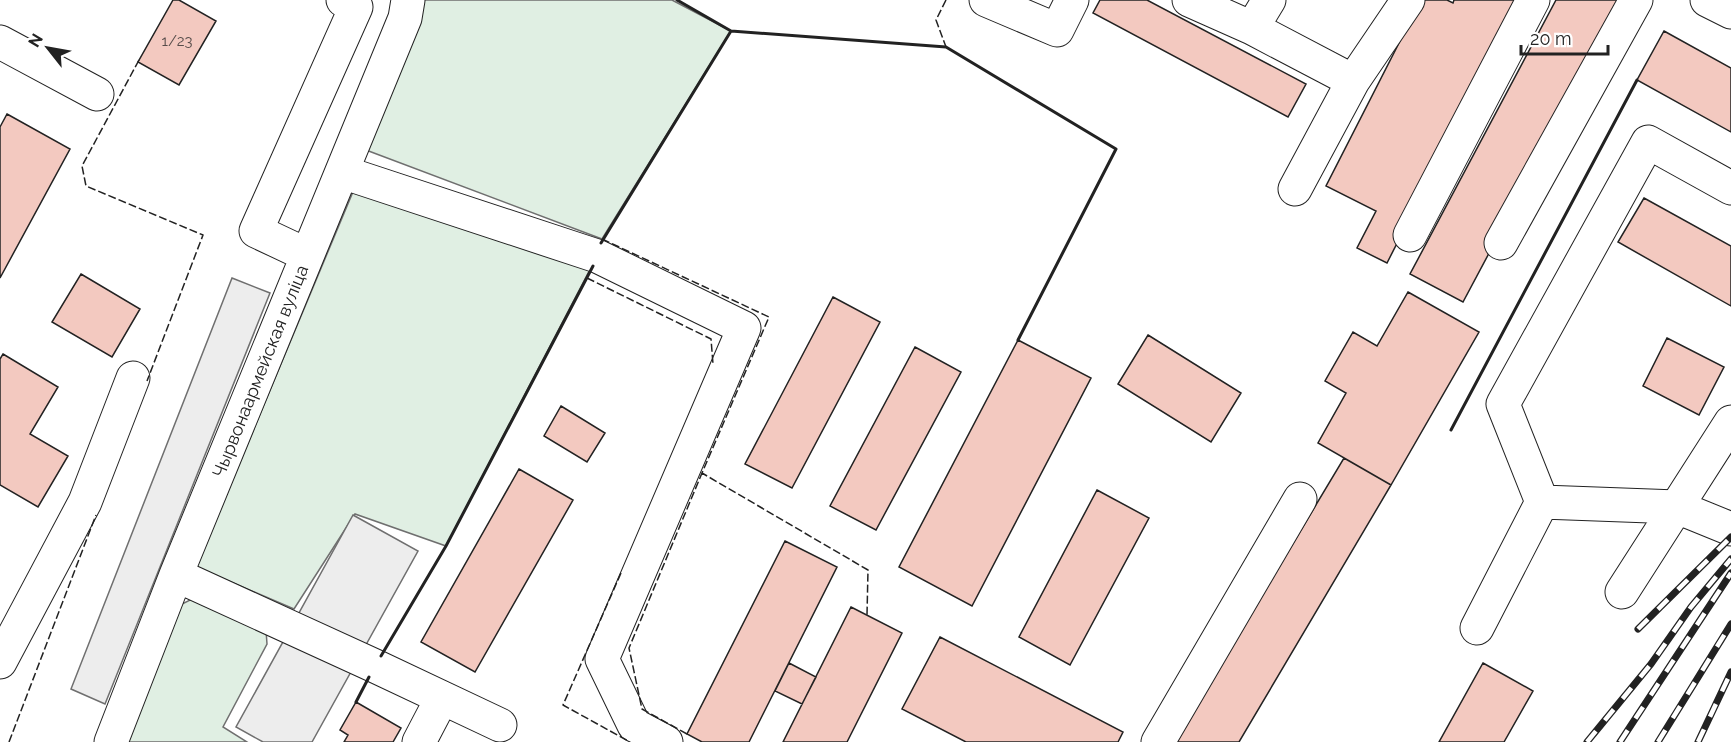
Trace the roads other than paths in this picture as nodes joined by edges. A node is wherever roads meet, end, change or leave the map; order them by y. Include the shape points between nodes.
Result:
1 (343, 0) edge
2 (408, 0) edge
3 (986, 0) edge
4 (1072, 0) edge
5 (1189, 0) edge
6 (1269, 0) edge
7 (1407, 0) edge
8 (1533, 0) edge
9 (1636, 0) edge
10 (1707, 0) edge
11 (1731, 12) edge
12 (1252, 28) junction
13 (0, 42) edge
14 (1353, 81) junction
15 (98, 94) dead end
16 (342, 172) junction
17 (1731, 188) edge
18 (1294, 189) dead end
19 (1410, 236) dead end
20 (1501, 243) dead end
21 (307, 255) junction
22 (133, 378) dead end
23 (1731, 422) edge
24 (1300, 499) dead end
25 (1542, 502) junction
26 (1677, 507) junction
27 (1731, 529) edge
28 (176, 575) junction
29 (1622, 592) dead end
30 (1477, 628) dead end
31 (0, 662) edge
32 (442, 698) junction
33 (500, 725) dead end
34 (111, 742) edge
35 (419, 742) edge
36 (666, 742) edge
37 (1158, 742) edge

1 - 21 street via 356,8 256,231
2 - 16 street, Чырвонаармейская вуліца via 405,18
3 - 4 street via 1057,30
5 - 12 street
6 - 12 street
7 - 14 street
8 - 19 street
9 - 20 street
10 - 11 street
12 - 14 street
13 - 15 street
14 - 18 street
16 - 21 street, Чырвонаармейская вуліца
16 - 36 street via 597,256 744,328 603,659 634,725
17 - 25 street via 1648,142 1503,404
21 - 28 street, Чырвонаармейская вуліца
22 - 31 street via 85,502
23 - 26 street
24 - 37 street
25 - 26 street
25 - 30 street
26 - 27 street
26 - 29 street
28 - 32 street
28 - 34 street, Чырвонаармейская вуліца
32 - 33 street
32 - 35 street

